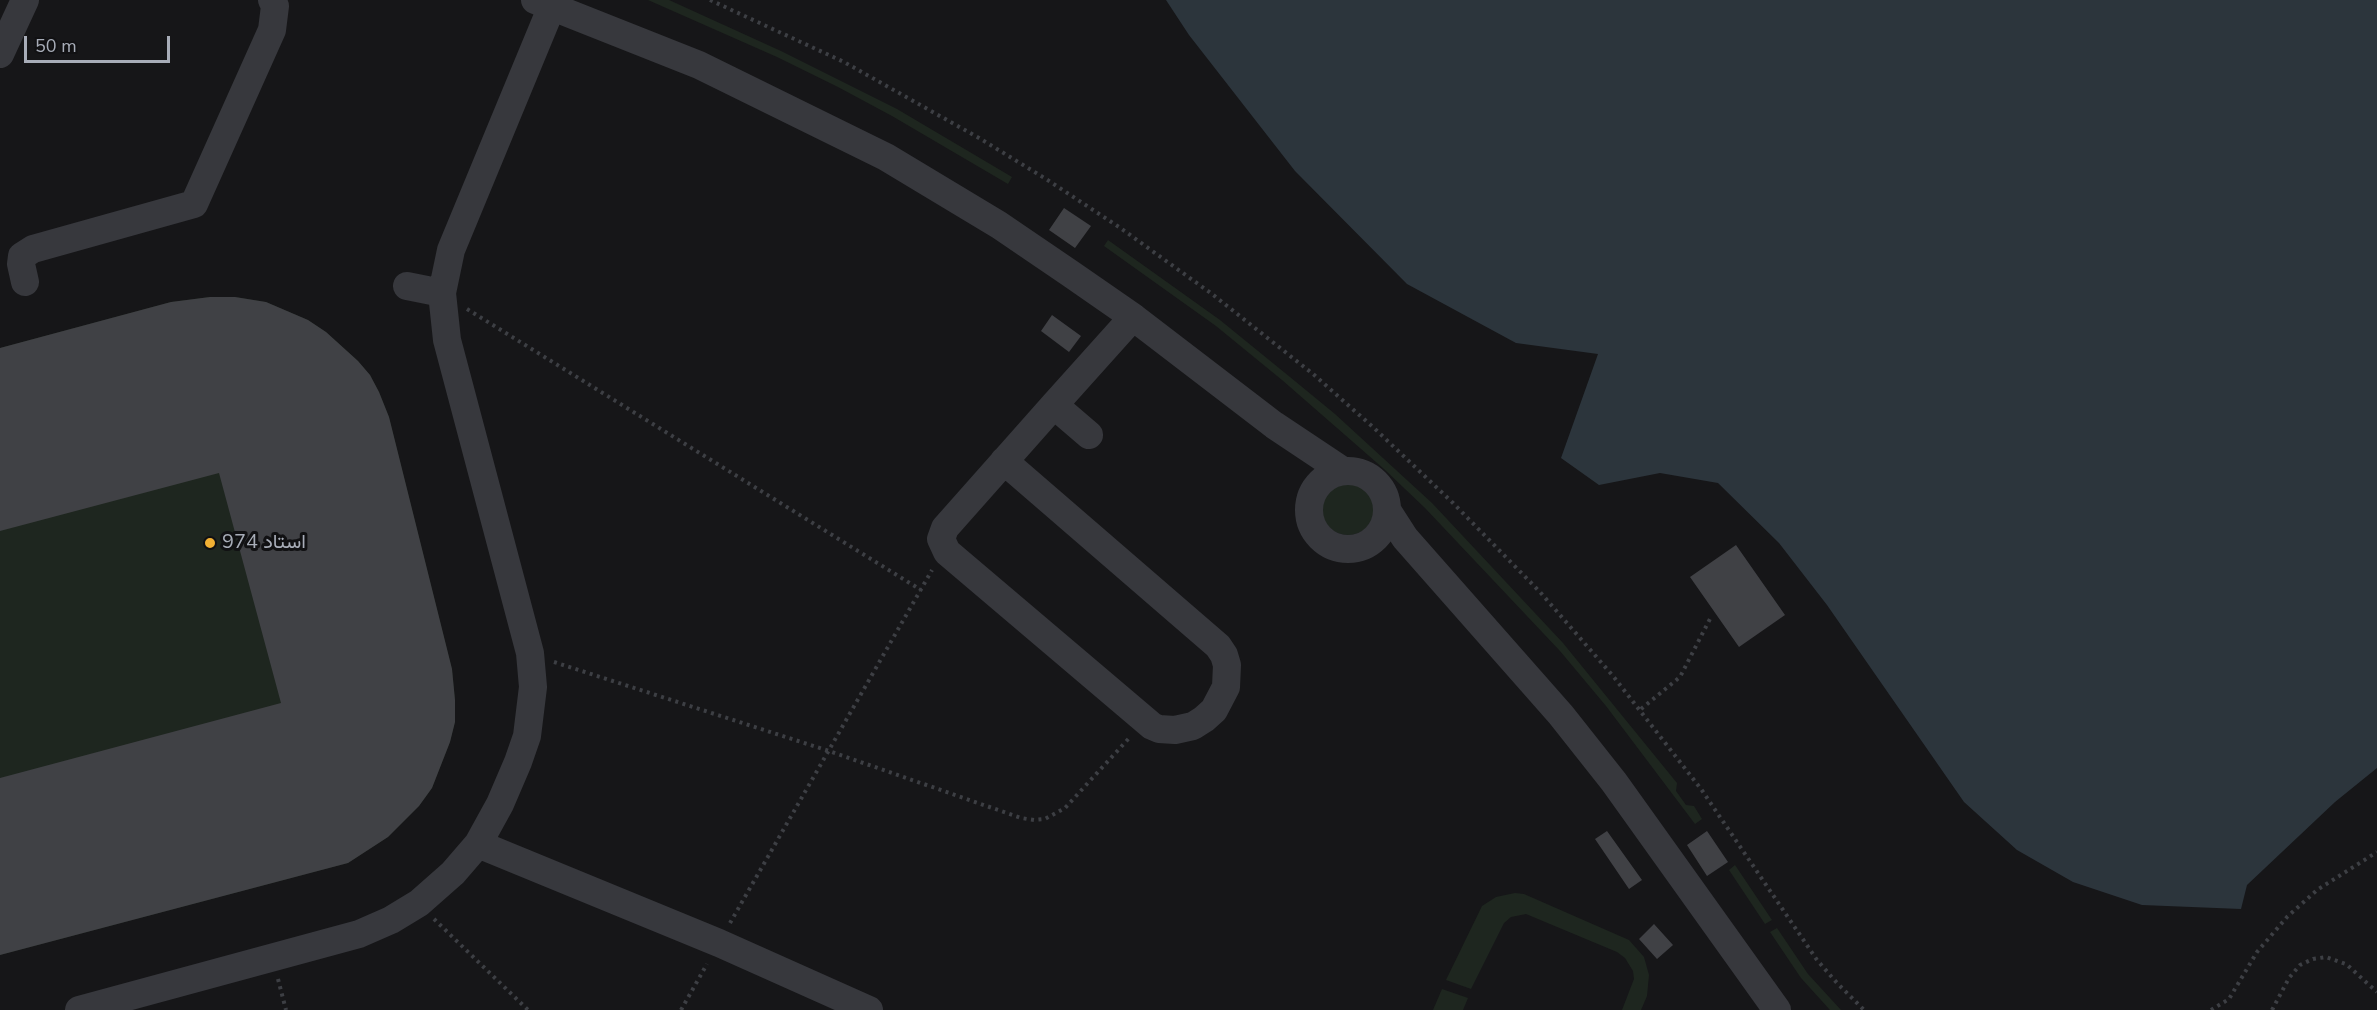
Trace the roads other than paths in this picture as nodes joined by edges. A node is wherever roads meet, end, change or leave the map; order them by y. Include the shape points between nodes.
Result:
1 (25, 0) edge
2 (272, 0) edge
3 (544, 3) edge
4 (0, 54) edge
5 (25, 282) dead end
6 (407, 286) dead end
7 (441, 293) junction
8 (1133, 317) junction
9 (1054, 405) junction
10 (1274, 425) junction
11 (1089, 435) dead end
12 (1004, 461) junction
13 (1343, 471) junction
14 (1309, 503) junction
15 (1387, 510) junction
16 (1356, 549) junction
17 (1441, 580) junction
18 (478, 843) junction
19 (79, 1010) edge
20 (869, 1010) edge
21 (1777, 1010) edge

1 - 4 street
2 - 5 street via 272,30 194,204 33,249 22,256
3 - 7 street via 451,250
3 - 8 street via 699,65 886,157 999,225
6 - 7 street
7 - 18 street via 447,340 530,653 533,687 527,736 505,793
8 - 9 street
8 - 10 street
9 - 11 street
9 - 12 street
10 - 13 street
10 - 14 street via 1303,472
12 - 12 street via 1210,638 1224,655 1227,675 1226,687 1214,711 1184,729 1152,726 947,552 941,539 945,528
13 - 14 street via 1321,481
13 - 15 street via 1356,471 1373,481 1385,497
14 - 16 street via 1309,516 1320,538 1343,550
15 - 16 street via 1378,535
15 - 17 street via 1404,538
16 - 17 street via 1378,549 1404,558
17 - 21 street via 1561,715 1614,782
18 - 19 street via 453,873 419,903 359,934
18 - 20 street

